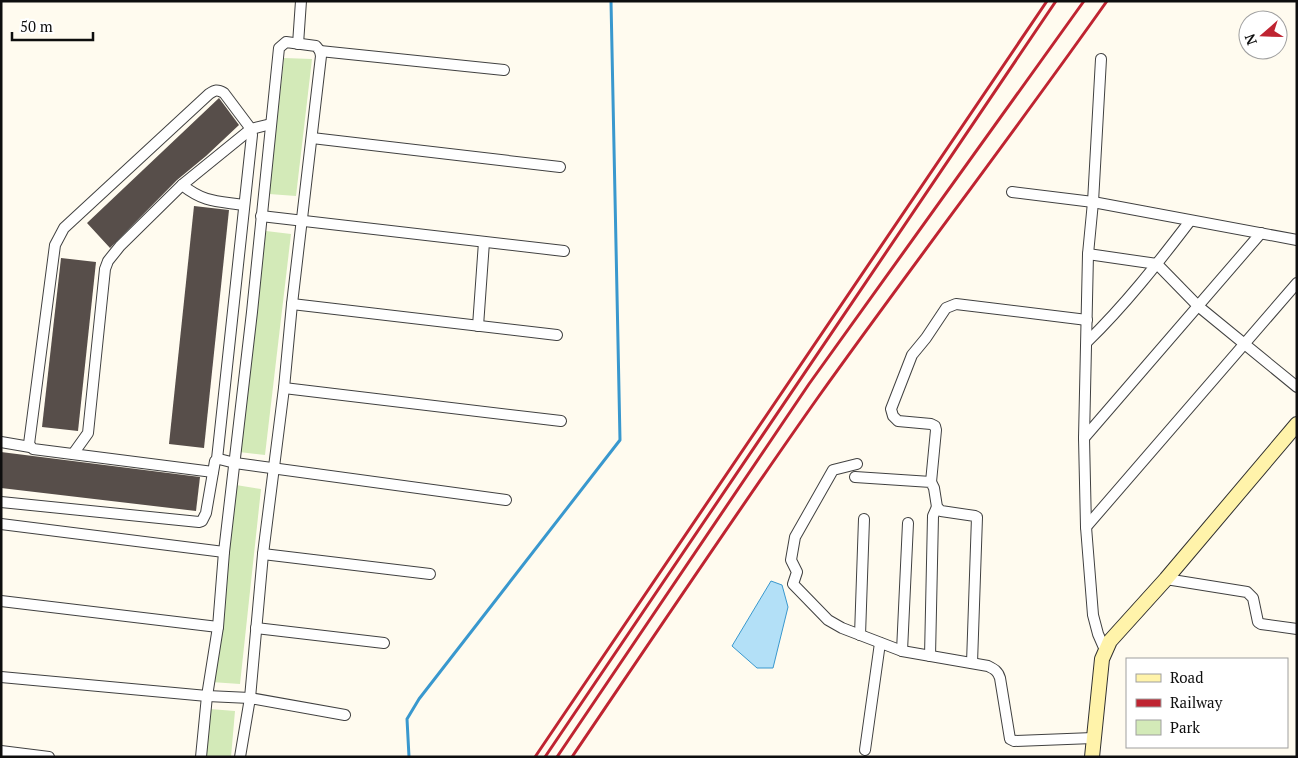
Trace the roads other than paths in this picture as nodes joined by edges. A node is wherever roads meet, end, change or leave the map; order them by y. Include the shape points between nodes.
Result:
1 (301, 1) edge
2 (298, 44) junction
3 (320, 51) junction
4 (1101, 59) dead end
5 (504, 70) dead end
6 (271, 124) junction
7 (251, 130) junction
8 (312, 138) junction
9 (560, 167) dead end
10 (182, 185) junction
11 (1012, 192) dead end
12 (1093, 202) junction
13 (244, 205) junction
14 (261, 216) junction
15 (301, 221) junction
16 (1190, 221) junction
17 (1261, 233) junction
18 (1297, 240) edge
19 (484, 242) junction
20 (564, 251) dead end
21 (1088, 254) junction
22 (1157, 264) junction
23 (1297, 283) edge
24 (292, 304) junction
25 (1198, 306) junction
26 (1087, 320) junction
27 (478, 326) junction
28 (557, 335) dead end
29 (1087, 342) junction
30 (1244, 344) junction
31 (1297, 387) edge
32 (284, 388) junction
33 (561, 421) dead end
34 (1297, 424) edge
35 (1084, 438) junction
36 (1, 442) edge
37 (30, 447) junction
38 (73, 454) junction
39 (217, 459) junction
40 (235, 463) junction
41 (857, 464) dead end
42 (274, 469) junction
43 (213, 472) junction
44 (855, 477) dead end
45 (931, 482) junction
46 (506, 500) dead end
47 (1, 502) edge
48 (937, 506) junction
49 (864, 519) dead end
50 (908, 523) dead end
51 (1, 524) edge
52 (1086, 527) junction
53 (224, 552) junction
54 (264, 554) junction
55 (430, 574) dead end
56 (1166, 579) junction
57 (1, 601) edge
58 (218, 627) junction
59 (256, 628) junction
60 (1297, 629) edge
61 (860, 635) junction
62 (384, 643) dead end
63 (880, 643) junction
64 (1105, 650) junction
65 (902, 651) junction
66 (930, 656) junction
67 (972, 663) junction
68 (1, 677) edge
69 (206, 696) junction
70 (250, 698) junction
71 (345, 715) dead end
72 (1093, 738) junction
73 (864, 750) dead end
74 (1, 751) edge
75 (49, 757) edge
76 (201, 757) edge
77 (240, 757) edge
78 (1092, 757) edge

1 - 2 street
2 - 3 street via 316,46
2 - 6 street via 286,42 279,48
3 - 5 street
3 - 8 street
4 - 12 street
6 - 7 street
6 - 14 street
7 - 10 street
7 - 13 street
7 - 37 street via 224,93 214,90 64,228 55,245
8 - 9 street
8 - 15 street
10 - 13 street via 203,199
10 - 38 street via 120,246 105,268 88,433
11 - 12 street
12 - 16 street
12 - 21 street
13 - 39 street
14 - 15 street
14 - 40 street
15 - 19 street
15 - 24 street
16 - 17 street
16 - 22 street
17 - 18 street
17 - 25 street
19 - 20 street
19 - 27 street
21 - 22 street
21 - 26 street
22 - 25 street
22 - 29 street
23 - 30 street
24 - 27 street
24 - 32 street
25 - 30 street
25 - 35 street
26 - 29 street
26 - 45 street via 956,304 946,308 912,355 891,409 898,421 935,426
27 - 28 street
29 - 35 street
30 - 31 street
30 - 52 street
32 - 33 street
32 - 42 street
34 - 56 street
35 - 52 street
36 - 37 street
37 - 38 street
38 - 43 street
39 - 40 street
39 - 43 street
40 - 42 street
40 - 53 street
41 - 61 street via 833,470 795,537 790,560 797,572 793,584 828,620
42 - 46 street
42 - 54 street
43 - 47 street via 206,513 199,522
44 - 45 street
45 - 48 street
48 - 66 street via 933,516
48 - 67 street via 941,511 977,517
49 - 61 street
50 - 65 street
51 - 53 street
52 - 64 street via 1093,615
53 - 58 street
54 - 55 street
54 - 59 street
56 - 60 street via 1247,592 1253,598 1258,622
56 - 64 street
57 - 58 street
58 - 69 street
59 - 62 street
59 - 70 street
61 - 63 street
63 - 65 street
63 - 73 street
64 - 72 street
65 - 66 street
66 - 67 street
67 - 72 street via 988,666 999,673 1010,740
68 - 69 street
69 - 70 street
69 - 76 street
70 - 71 street
70 - 77 street
72 - 78 street
74 - 75 street

